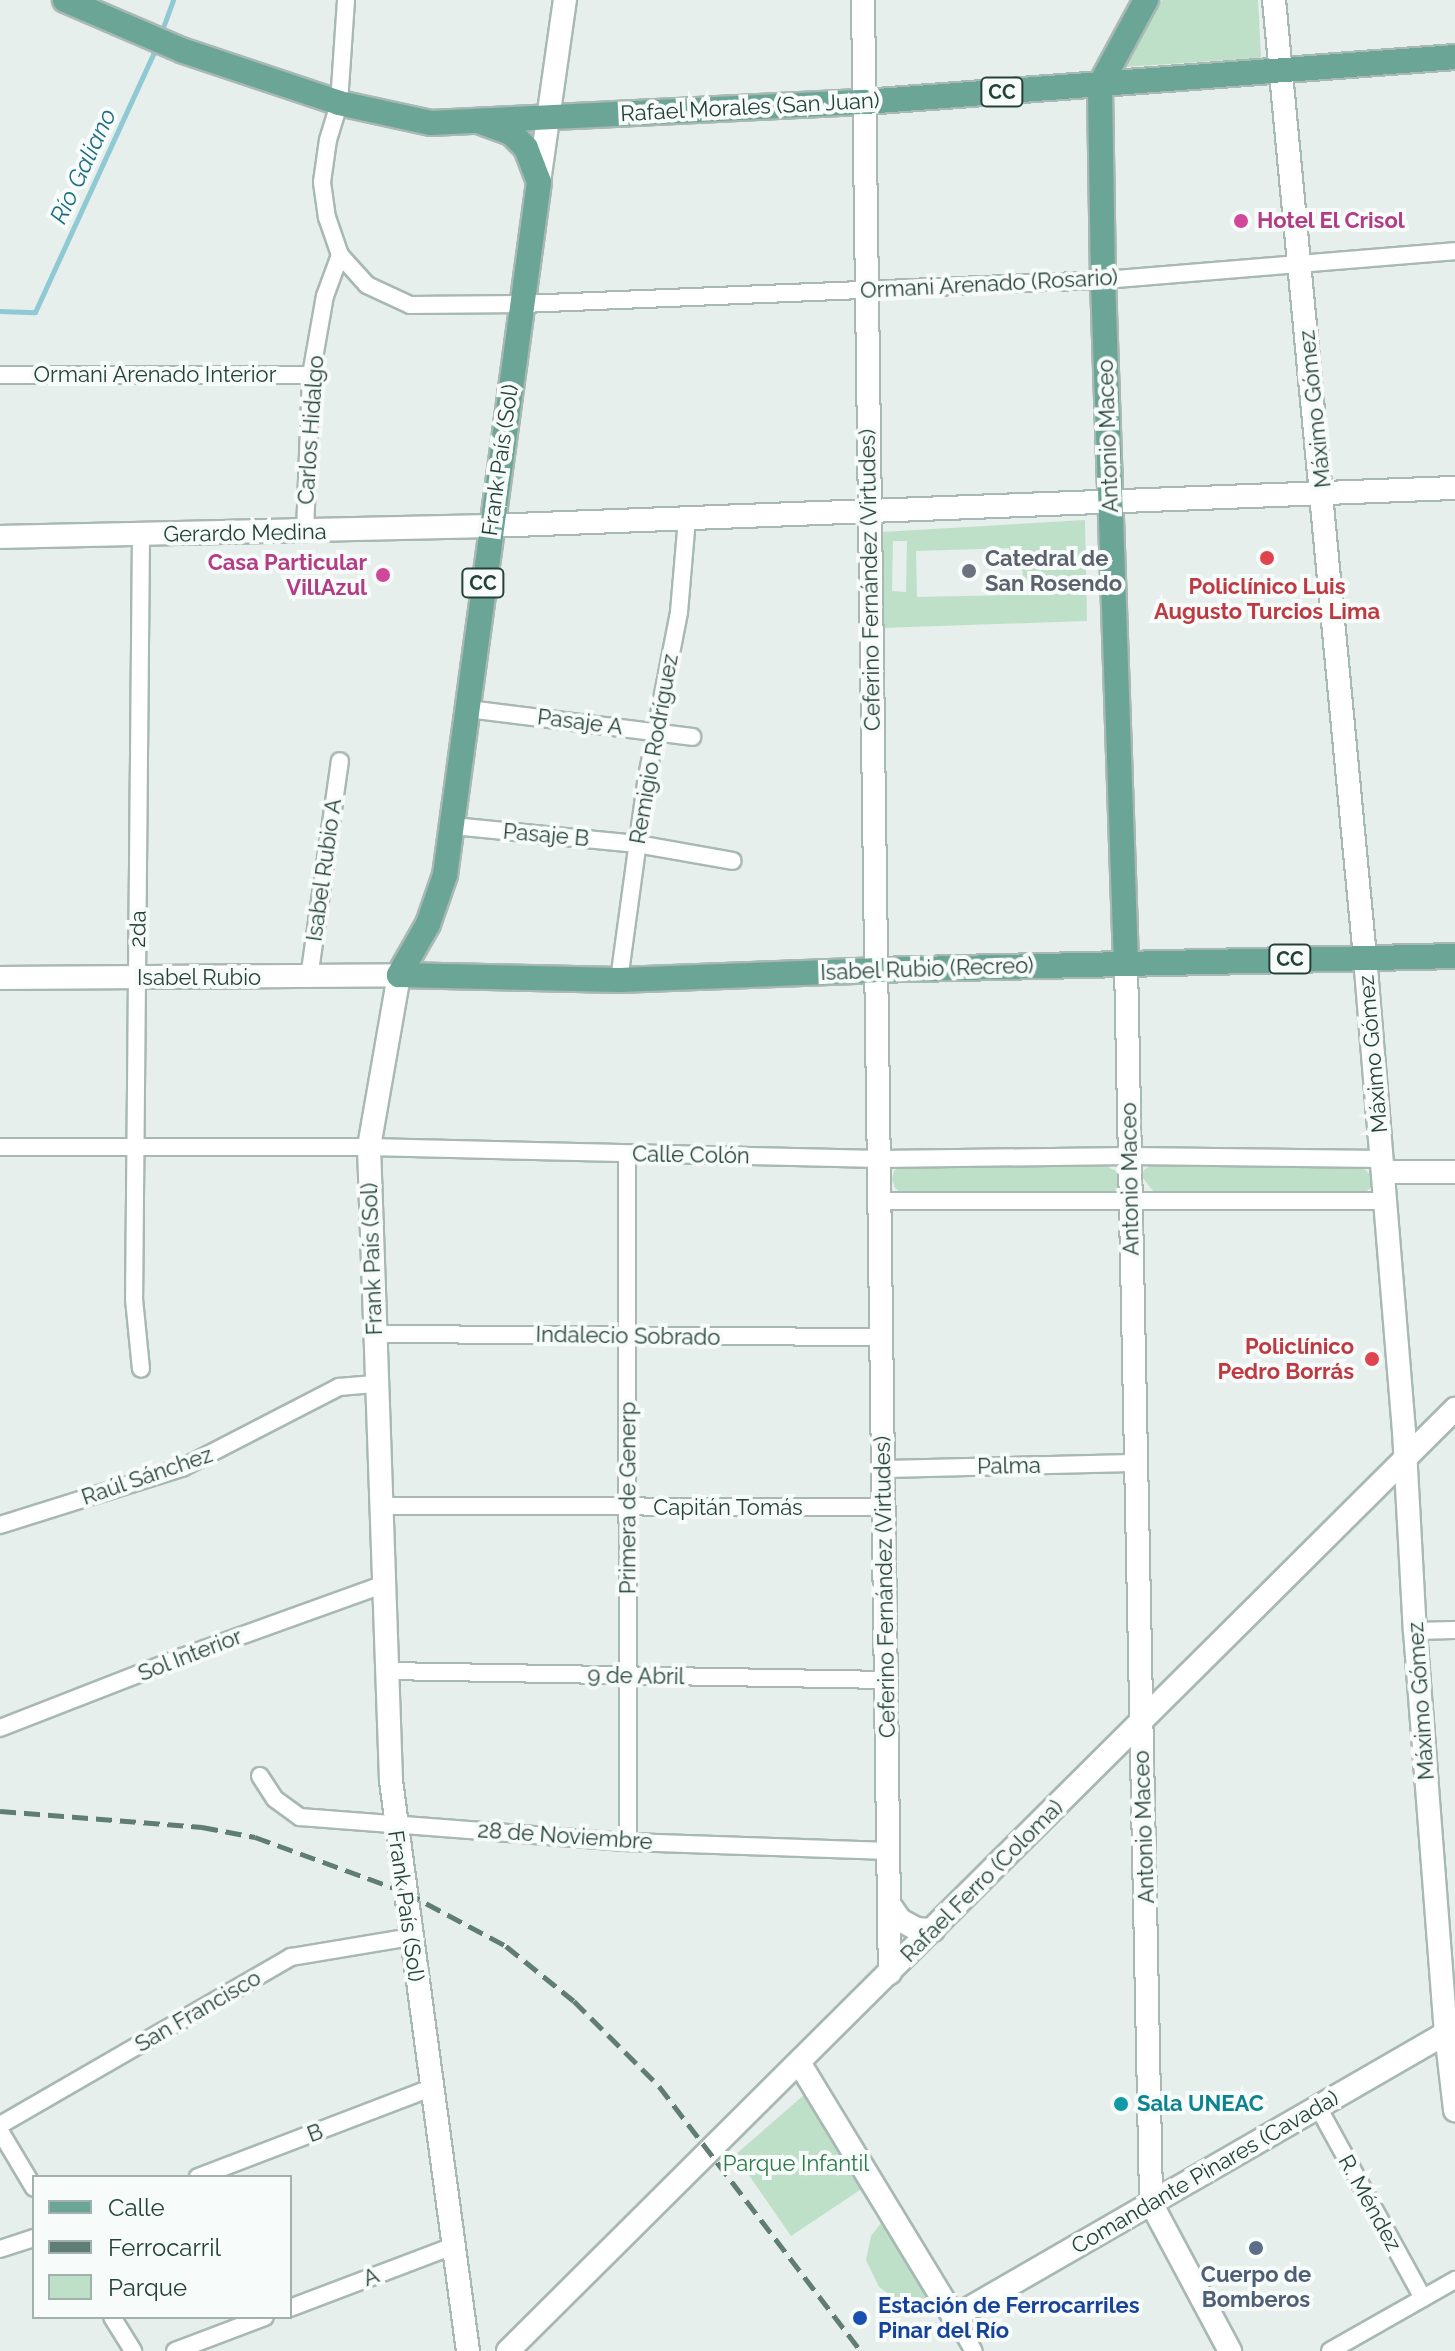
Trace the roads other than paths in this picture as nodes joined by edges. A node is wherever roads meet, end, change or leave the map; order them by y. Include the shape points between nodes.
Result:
1 (65, 0) edge
2 (346, 0) edge
3 (565, 0) edge
4 (863, 0) edge
5 (1146, 0) edge
6 (1274, 0) edge
7 (109, 9) edge
8 (1455, 57) edge
9 (1281, 69) junction
10 (1100, 85) junction
11 (865, 102) junction
12 (339, 103) junction
13 (548, 117) junction
14 (478, 121) junction
15 (539, 182) junction
16 (1455, 251) edge
17 (340, 255) junction
18 (1300, 263) junction
19 (1103, 280) junction
20 (868, 290) junction
21 (523, 304) junction
22 (0, 375) edge
23 (311, 375) junction
24 (1455, 488) edge
25 (1323, 496) junction
26 (1110, 502) junction
27 (868, 514) junction
28 (687, 518) junction
29 (490, 526) junction
30 (305, 532) junction
31 (141, 535) junction
32 (0, 537) edge
33 (468, 709) junction
34 (656, 731) junction
35 (692, 737) dead end
36 (340, 761) dead end
37 (453, 826) junction
38 (637, 844) junction
39 (733, 861) dead end
40 (1455, 956) edge
41 (1365, 957) junction
42 (1126, 963) junction
43 (875, 970) junction
44 (399, 975) junction
45 (0, 978) edge
46 (137, 978) junction
47 (309, 978) junction
48 (619, 980) junction
49 (0, 1147) edge
50 (369, 1147) junction
51 (136, 1149) junction
52 (627, 1154) junction
53 (1131, 1156) junction
54 (880, 1159) junction
55 (1382, 1166) junction
56 (1455, 1172) edge
57 (880, 1201) junction
58 (1386, 1201) junction
59 (1131, 1203) junction
60 (373, 1334) junction
61 (628, 1337) junction
62 (882, 1337) junction
63 (141, 1369) dead end
64 (377, 1384) junction
65 (1455, 1409) edge
66 (1406, 1457) junction
67 (1134, 1463) junction
68 (884, 1469) junction
69 (380, 1506) junction
70 (884, 1507) junction
71 (628, 1508) junction
72 (0, 1525) edge
73 (382, 1585) junction
74 (1455, 1630) edge
75 (1415, 1631) junction
76 (1140, 1664) junction
77 (386, 1671) junction
78 (628, 1676) junction
79 (886, 1680) junction
80 (1177, 1683) junction
81 (1141, 1723) junction
82 (0, 1728) edge
83 (1097, 1767) junction
84 (260, 1776) dead end
85 (1142, 1777) junction
86 (395, 1823) junction
87 (628, 1842) junction
88 (889, 1851) junction
89 (889, 1904) junction
90 (933, 1930) junction
91 (411, 1937) junction
92 (890, 1973) junction
93 (1450, 2031) edge
94 (800, 2064) junction
95 (431, 2088) junction
96 (1318, 2107) junction
97 (1455, 2110) edge
98 (0, 2125) edge
99 (0, 2131) edge
100 (203, 2175) edge
101 (32, 2185) edge
102 (1151, 2203) junction
103 (32, 2239) edge
104 (453, 2246) junction
105 (0, 2249) edge
106 (1455, 2280) edge
107 (1423, 2298) junction
108 (292, 2307) edge
109 (954, 2317) junction
110 (113, 2319) edge
111 (260, 2319) edge
112 (133, 2351) edge
113 (175, 2351) edge
114 (468, 2351) edge
115 (508, 2351) edge
116 (974, 2351) edge
117 (1230, 2351) edge
118 (1330, 2351) edge

1 - 7 main road, Rafael Morales (San Juan) / CC
2 - 12 street
3 - 13 street
4 - 11 street, Ceferino Fernández (Virtudes)
5 - 10 main road, Antonio Maceo
6 - 9 street, Máximo Gómez
7 - 12 main road, Rafael Morales (San Juan) / CC via 181,50
8 - 9 main road, Rafael Morales (San Juan) / CC
9 - 10 main road, Rafael Morales (San Juan) / CC
9 - 18 street, Máximo Gómez
10 - 11 main road, Rafael Morales (San Juan) / CC
10 - 19 main road, Antonio Maceo
11 - 13 main road, Rafael Morales (San Juan) / CC
11 - 20 street, Ceferino Fernández (Virtudes)
12 - 14 main road, Rafael Morales (San Juan) / CC via 431,123
12 - 17 street via 322,182
13 - 14 main road, Rafael Morales (San Juan) / CC
13 - 15 street
14 - 15 main road, CC via 511,133 526,148
15 - 21 main road, Frank País (Sol) / CC
16 - 18 street, Ormani Arenado (Rosario)
17 - 21 street via 367,285 410,305
17 - 23 street, Carlos Hidalgo via 325,296
18 - 19 street, Ormani Arenado (Rosario)
18 - 25 street, Máximo Gómez
19 - 20 street, Ormani Arenado (Rosario)
19 - 26 main road, Antonio Maceo
20 - 21 street, Ormani Arenado (Rosario)
20 - 27 street, Ceferino Fernández (Virtudes)
21 - 29 main road, Frank País (Sol) / CC
22 - 23 street, Ormani Arenado Interior
23 - 30 street, Carlos Hidalgo
24 - 25 street, Gerardo Medina
25 - 26 street, Gerardo Medina
25 - 41 street, Máximo Gómez
26 - 27 street, Gerardo Medina
26 - 42 main road, Antonio Maceo
27 - 28 street, Gerardo Medina
27 - 43 street, Ceferino Fernández (Virtudes)
28 - 29 street, Gerardo Medina
28 - 34 street, Remigio Rodríguez via 679,612
29 - 30 street, Gerardo Medina
29 - 33 main road, Frank País (Sol) / CC
30 - 31 street, Gerardo Medina
31 - 32 street, Gerardo Medina
31 - 46 street, 2da
33 - 34 street, Pasaje A
33 - 37 main road, Frank País (Sol) / CC
34 - 35 street, Pasaje A
34 - 38 street, Remigio Rodríguez
36 - 47 street, Isabel Rubio A
37 - 38 street, Pasaje B
37 - 44 main road, Frank País (Sol) / CC via 437,902
38 - 39 street, Pasaje B
38 - 48 street, Remigio Rodríguez
40 - 41 main road, Isabel Rubio (Recreo) / CC
41 - 42 main road, Isabel Rubio (Recreo) / CC
41 - 55 street, Máximo Gómez
42 - 43 main road, Isabel Rubio (Recreo) / CC
42 - 53 street, Antonio Maceo
43 - 48 main road, Isabel Rubio (Recreo) / CC
43 - 54 street, Ceferino Fernández (Virtudes)
44 - 47 street, Isabel Rubio
44 - 48 main road, Isabel Rubio (Recreo) / CC
44 - 50 street, Frank País (Sol)
45 - 46 street, Isabel Rubio
46 - 47 street, Isabel Rubio
46 - 51 street, 2da
49 - 51 street, Calle Colón
50 - 51 street, Calle Colón
50 - 52 street, Calle Colón
50 - 60 street, Frank País (Sol)
51 - 63 street, 2da via 134,1299
52 - 54 street, Calle Colón
52 - 61 street, Primera de Generp
53 - 54 street, Calle Colón
53 - 55 street, Calle Colón
53 - 59 street, Antonio Maceo
54 - 57 street, Ceferino Fernández (Virtudes)
55 - 56 street, Calle Colón
55 - 58 street, Máximo Gómez
57 - 59 street
57 - 62 street, Ceferino Fernández (Virtudes)
58 - 59 street
58 - 66 street, Máximo Gómez
59 - 67 street, Antonio Maceo
60 - 61 street, Indalecio Sobrado
60 - 64 street, Frank País (Sol)
61 - 62 street, Indalecio Sobrado
61 - 71 street, Primera de Generp
62 - 68 street, Ceferino Fernández (Virtudes)
64 - 69 street, Frank País (Sol)
64 - 72 street, Raúl Sánchez via 339,1387 182,1468
65 - 66 street, Rafael Ferro (Coloma)
66 - 75 street, Máximo Gómez
66 - 80 street, Rafael Ferro (Coloma)
67 - 68 street, Palma
67 - 76 street, Antonio Maceo
68 - 70 street, Ceferino Fernández (Virtudes)
69 - 71 street, Capitán Tomás
69 - 73 street, Frank País (Sol)
70 - 71 street, Capitán Tomás
70 - 79 street, Ceferino Fernández (Virtudes)
71 - 78 street, Primera de Generp
73 - 77 street, Frank País (Sol)
73 - 82 street, Sol Interior
74 - 75 street
75 - 93 street, Máximo Gómez
76 - 80 street via 1153,1681
76 - 81 street, Antonio Maceo
77 - 78 street, 9 de Abril
77 - 86 street, Frank País (Sol)
78 - 79 street, 9 de Abril
78 - 87 street, Primera de Generp
79 - 88 street, Ceferino Fernández (Virtudes)
80 - 81 street, Rafael Ferro (Coloma)
81 - 83 street, Rafael Ferro (Coloma)
81 - 85 street, Antonio Maceo
83 - 85 street via 1121,1765
83 - 90 street, Rafael Ferro (Coloma)
84 - 86 street, 28 de Noviembre via 275,1799 300,1817
85 - 102 street, Antonio Maceo
86 - 87 street, 28 de Noviembre
86 - 91 street, Frank País (Sol)
87 - 88 street, 28 de Noviembre
88 - 89 street, Ceferino Fernández (Virtudes)
89 - 90 street via 900,1920
89 - 92 street, Ceferino Fernández (Virtudes)
90 - 92 street, Rafael Ferro (Coloma)
91 - 95 street, Frank País (Sol)
91 - 98 street, San Francisco via 291,1957
92 - 94 street, Rafael Ferro (Coloma)
93 - 96 street, Comandante Pinares (Cavada)
93 - 97 street, Máximo Gómez
94 - 109 street
94 - 115 street, Rafael Ferro (Coloma)
95 - 100 street, B
95 - 104 street, Frank País (Sol)
96 - 102 street, Comandante Pinares (Cavada)
96 - 107 street, R. Méndez
99 - 101 street
102 - 109 street, Comandante Pinares (Cavada)
102 - 117 street, Antonio Maceo
103 - 105 street
104 - 108 street, A
104 - 114 street, Frank País (Sol)
106 - 107 street
107 - 118 street
109 - 116 street
110 - 112 street
111 - 113 street

